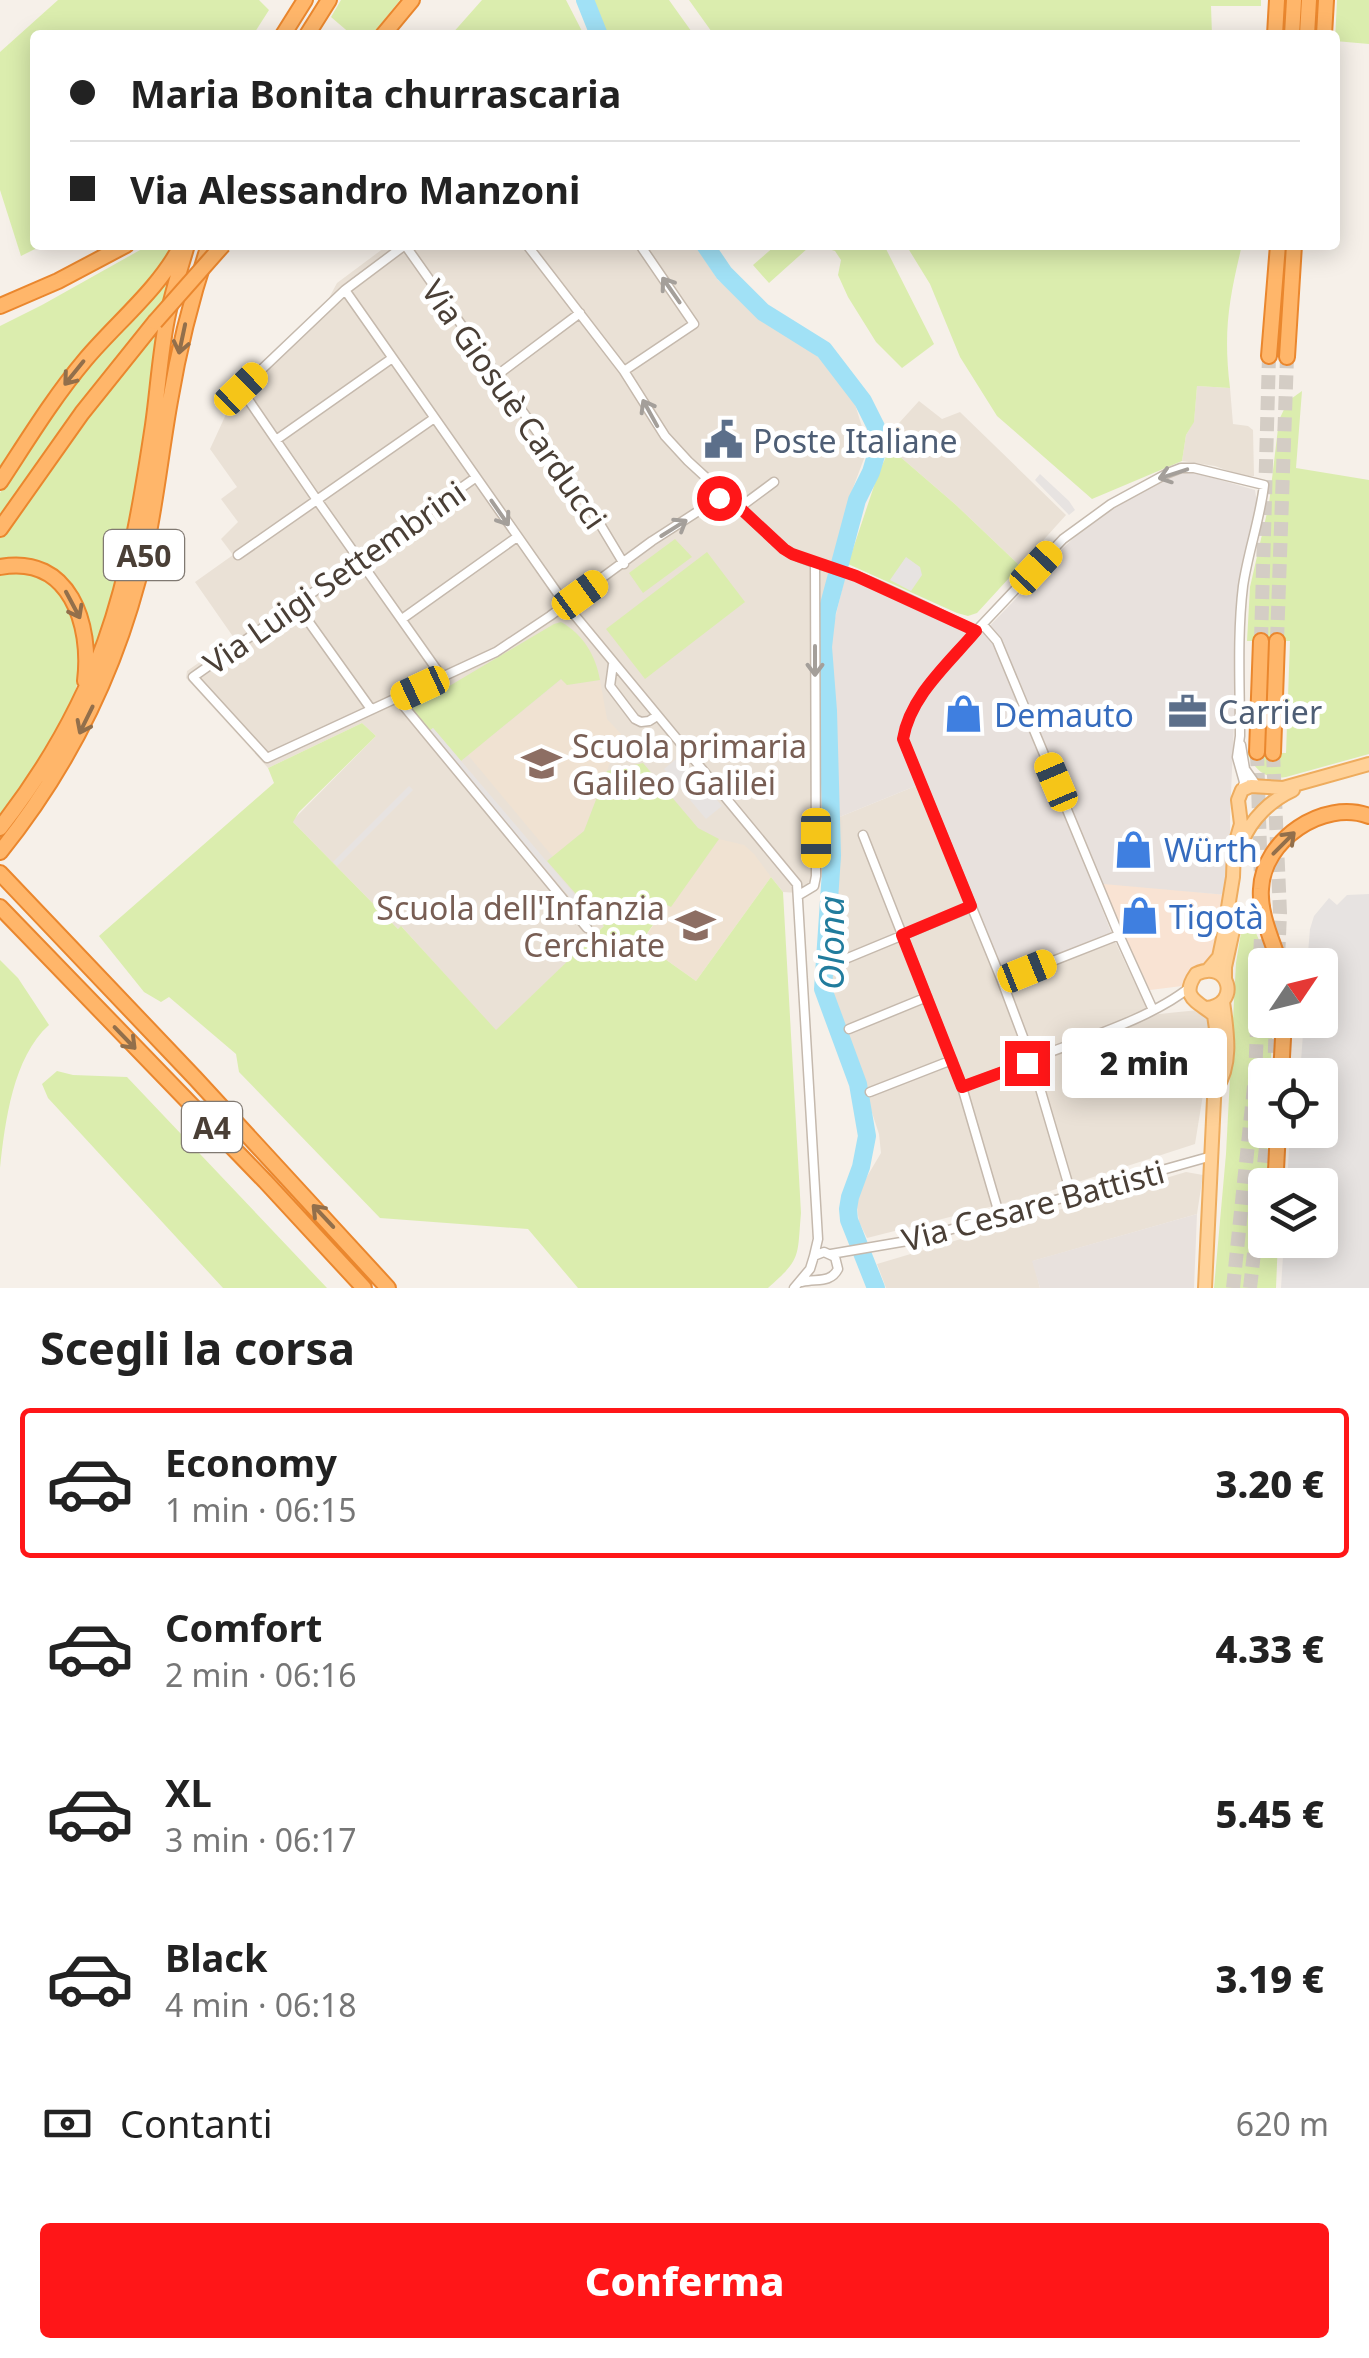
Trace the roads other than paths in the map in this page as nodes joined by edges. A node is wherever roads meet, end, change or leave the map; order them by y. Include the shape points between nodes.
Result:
1 (306, 0) edge
2 (330, 0) edge
3 (416, 0) edge
4 (1269, 0) edge
5 (1277, 0) edge
6 (1294, 0) edge
7 (1309, 0) edge
8 (1326, 0) edge
9 (286, 30) edge
10 (310, 30) edge
11 (388, 30) edge
12 (401, 30) edge
13 (1271, 30) edge
14 (1272, 30) edge
15 (1292, 30) edge
16 (1306, 30) edge
17 (1324, 30) edge
18 (117, 250) edge
19 (181, 250) edge
20 (183, 250) edge
21 (208, 250) edge
22 (219, 250) edge
23 (398, 250) edge
24 (408, 250) edge
25 (531, 250) edge
26 (643, 250) edge
27 (1270, 250) edge
28 (1278, 250) edge
29 (1295, 250) edge
30 (58, 281) junction
31 (344, 290) junction
32 (0, 306) edge
33 (580, 314) junction
34 (0, 317) edge
35 (1274, 320) junction
36 (1269, 356) tunnel mouth
37 (1287, 357) tunnel mouth
38 (391, 359) junction
39 (624, 371) junction
40 (496, 376) junction
41 (433, 418) junction
42 (276, 440) junction
43 (475, 478) junction
44 (0, 482) edge
45 (774, 482) dead end
46 (725, 494) junction
47 (317, 500) junction
48 (739, 508) junction
49 (0, 529) edge
50 (517, 538) junction
51 (238, 555) dead end
52 (358, 559) junction
53 (815, 563) junction
54 (624, 564) junction
55 (0, 567) edge
56 (296, 604) junction
57 (565, 605) junction
58 (402, 620) junction
59 (980, 628) junction
60 (612, 664) junction
61 (442, 677) junction
62 (82, 692) junction
63 (397, 698) junction
64 (371, 709) junction
65 (657, 716) junction
66 (1240, 736) junction
67 (1257, 752) tunnel mouth
68 (1274, 753) tunnel mouth
69 (1369, 764) edge
70 (1319, 779) junction
71 (1258, 787) junction
72 (1241, 798) junction
73 (1265, 810) junction
74 (1369, 816) edge
75 (863, 835) dead end
76 (2, 844) edge
77 (0, 873) edge
78 (799, 895) junction
79 (971, 906) junction
80 (0, 907) edge
81 (0, 918) edge
82 (44, 919) junction
83 (587, 928) dead end
84 (902, 935) junction
85 (1119, 935) junction
86 (1275, 948) edge
87 (829, 962) dead end
88 (56, 968) junction
89 (1208, 970) junction
90 (1225, 979) junction
91 (1002, 981) junction
92 (927, 996) junction
93 (1196, 998) junction
94 (1222, 1002) junction
95 (1152, 1010) junction
96 (848, 1029) dead end
97 (952, 1060) junction
98 (1032, 1060) junction
99 (1098, 1082) dead end
100 (962, 1087) junction
101 (1214, 1091) junction
102 (870, 1092) dead end
103 (1212, 1156) junction
104 (1072, 1196) junction
105 (1000, 1216) junction
106 (818, 1239) junction
107 (852, 1252) junction
108 (830, 1254) junction
109 (814, 1256) junction
110 (838, 1265) junction
111 (813, 1274) junction
112 (798, 1285) edge
113 (364, 1288) edge
114 (388, 1288) edge
115 (1205, 1288) edge

1 - 9 highway
2 - 10 highway
3 - 11 highway
3 - 12 highway
4 - 13 highway
5 - 14 highway
6 - 15 highway
7 - 16 highway
8 - 17 highway
18 - 30 highway
19 -> 44 highway via 65,383
20 - 62 highway via 130,550 104,644
21 -> 76 highway, A50 via 185,326 145,549 120,640 64,761
22 - 49 highway, bridge via 99,390
23 - 31 street
24 - 40 street, Via Giosuè Carducci
25 - 33 street
39 -> 26 street via 694,324
27 - 35 highway
28 - 35 highway
29 - 37 highway
30 - 32 highway
30 - 34 highway
31 - 38 street
31 - 42 street via 241,389
33 - 39 street
33 - 40 street
35 - 36 highway
38 - 41 street
38 - 42 street
46 -> 39 street via 659,428
40 - 54 street, Via Giosuè Carducci
41 - 43 street
41 - 47 street
42 - 47 street
43 -> 50 street
43 - 52 street, Via Luigi Settembrini
45 - 48 street
46 - 48 street
54 -> 46 street
47 - 51 street
47 - 52 street
48 - 53 street via 784,549
50 - 57 street
50 - 58 street
52 - 56 street, Via Luigi Settembrini
52 - 58 street
53 - 59 street
53 -> 78 street via 816,876 814,886
54 - 57 street
55 -> 62 highway via 48,574 75,602 86,646
56 - 64 street
56 - 64 street, Via Luigi Settembrini via 193,677 267,758
57 - 60 street
57 - 61 street via 496,652
58 - 61 street
66 -> 59 street via 1242,589 1264,485 1181,468 1126,495 1063,539
59 - 79 street via 916,702 903,739
59 - 85 street via 997,641
60 - 65 street
60 - 65 street via 610,686 623,706 641,722
61 - 63 street
62 - 76 highway
63 - 64 street
63 - 83 street
65 - 78 street via 794,878
66 - 71 street via 1245,769
66 - 72 street
67 - 68 highway via 1269,641
69 - 70 main road
70 - 71 main road
70 - 73 main road
71 - 72 main road
71 - 73 main road via 1266,794
72 - 73 main road via 1249,815
72 - 89 main road via 1223,938
73 - 90 main road via 1242,842
86 -> 74 highway via 1260,894 1279,844 1318,818 1342,811
75 - 84 street
76 - 82 highway
77 - 82 highway, A4
78 - 106 street
79 - 84 street
79 - 91 street
80 - 88 highway, A4
81 - 88 highway
114 -> 82 highway, A4
84 - 87 street
84 - 92 street
85 - 91 street
85 - 95 street
88 -> 113 highway, A4
89 - 90 main road
89 - 93 main road via 1196,974
90 - 94 main road
91 - 98 street
92 - 96 street
92 - 97 street
93 - 94 main road via 1212,1008
93 - 95 street
93 - 101 main road via 1216,1020
94 - 101 main road via 1226,1060
95 - 98 street
97 - 100 street
97 - 102 street
98 - 100 street
98 - 104 street
99 - 101 street
100 - 105 street
101 - 103 main road
103 - 104 street, Via Cesare Battisti
103 - 115 main road
104 - 105 street, Via Cesare Battisti
105 - 107 street, Via Cesare Battisti
106 - 108 street
106 - 109 street
107 - 108 street, Via Cesare Battisti
107 - 110 street, Via Cesare Battisti
108 - 109 street
108 - 110 street
109 - 111 street
110 - 111 street via 829,1279
111 - 112 street

